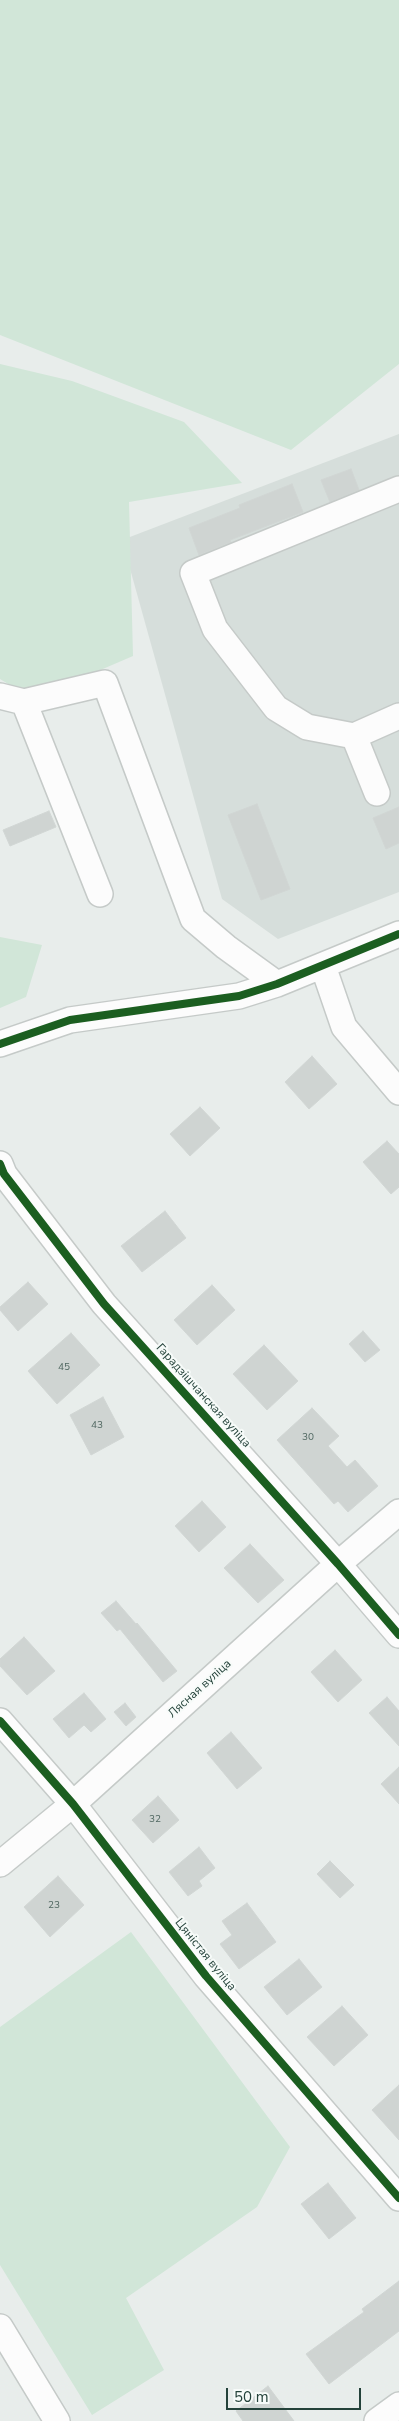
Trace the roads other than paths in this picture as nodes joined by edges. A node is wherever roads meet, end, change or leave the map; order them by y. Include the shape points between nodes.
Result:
1 (399, 489) edge
2 (0, 696) edge
3 (24, 702) junction
4 (399, 716) edge
5 (354, 736) junction
6 (377, 793) dead end
7 (100, 894) dead end
8 (399, 934) edge
9 (323, 966) junction
10 (278, 984) junction
11 (0, 1044) edge
12 (399, 1092) edge
13 (0, 1164) edge
14 (399, 1512) edge
15 (338, 1564) junction
16 (399, 1635) edge
17 (0, 1721) edge
18 (73, 1804) junction
19 (0, 1864) edge
20 (399, 2198) edge
21 (0, 2327) edge
22 (399, 2405) edge
23 (57, 2421) edge
24 (377, 2421) edge

1 - 5 street via 193,573 214,629 276,708 307,728
2 - 3 street
3 - 7 street
3 - 10 street via 105,683 193,919
4 - 5 street
5 - 6 street
8 - 9 street
9 - 10 street
9 - 12 street via 344,1027
10 - 11 street via 239,996 70,1020
13 - 15 street, Гарадзішчанская вуліца via 4,1174 104,1304
14 - 15 street, Лясная вуліца
15 - 16 street, Гарадзішчанская вуліца
15 - 18 street, Лясная вуліца
17 - 18 street, Цяністая вуліца
18 - 19 street, Лясная вуліца
18 - 20 street, Цяністая вуліца via 206,1976
21 - 23 street
22 - 24 street

